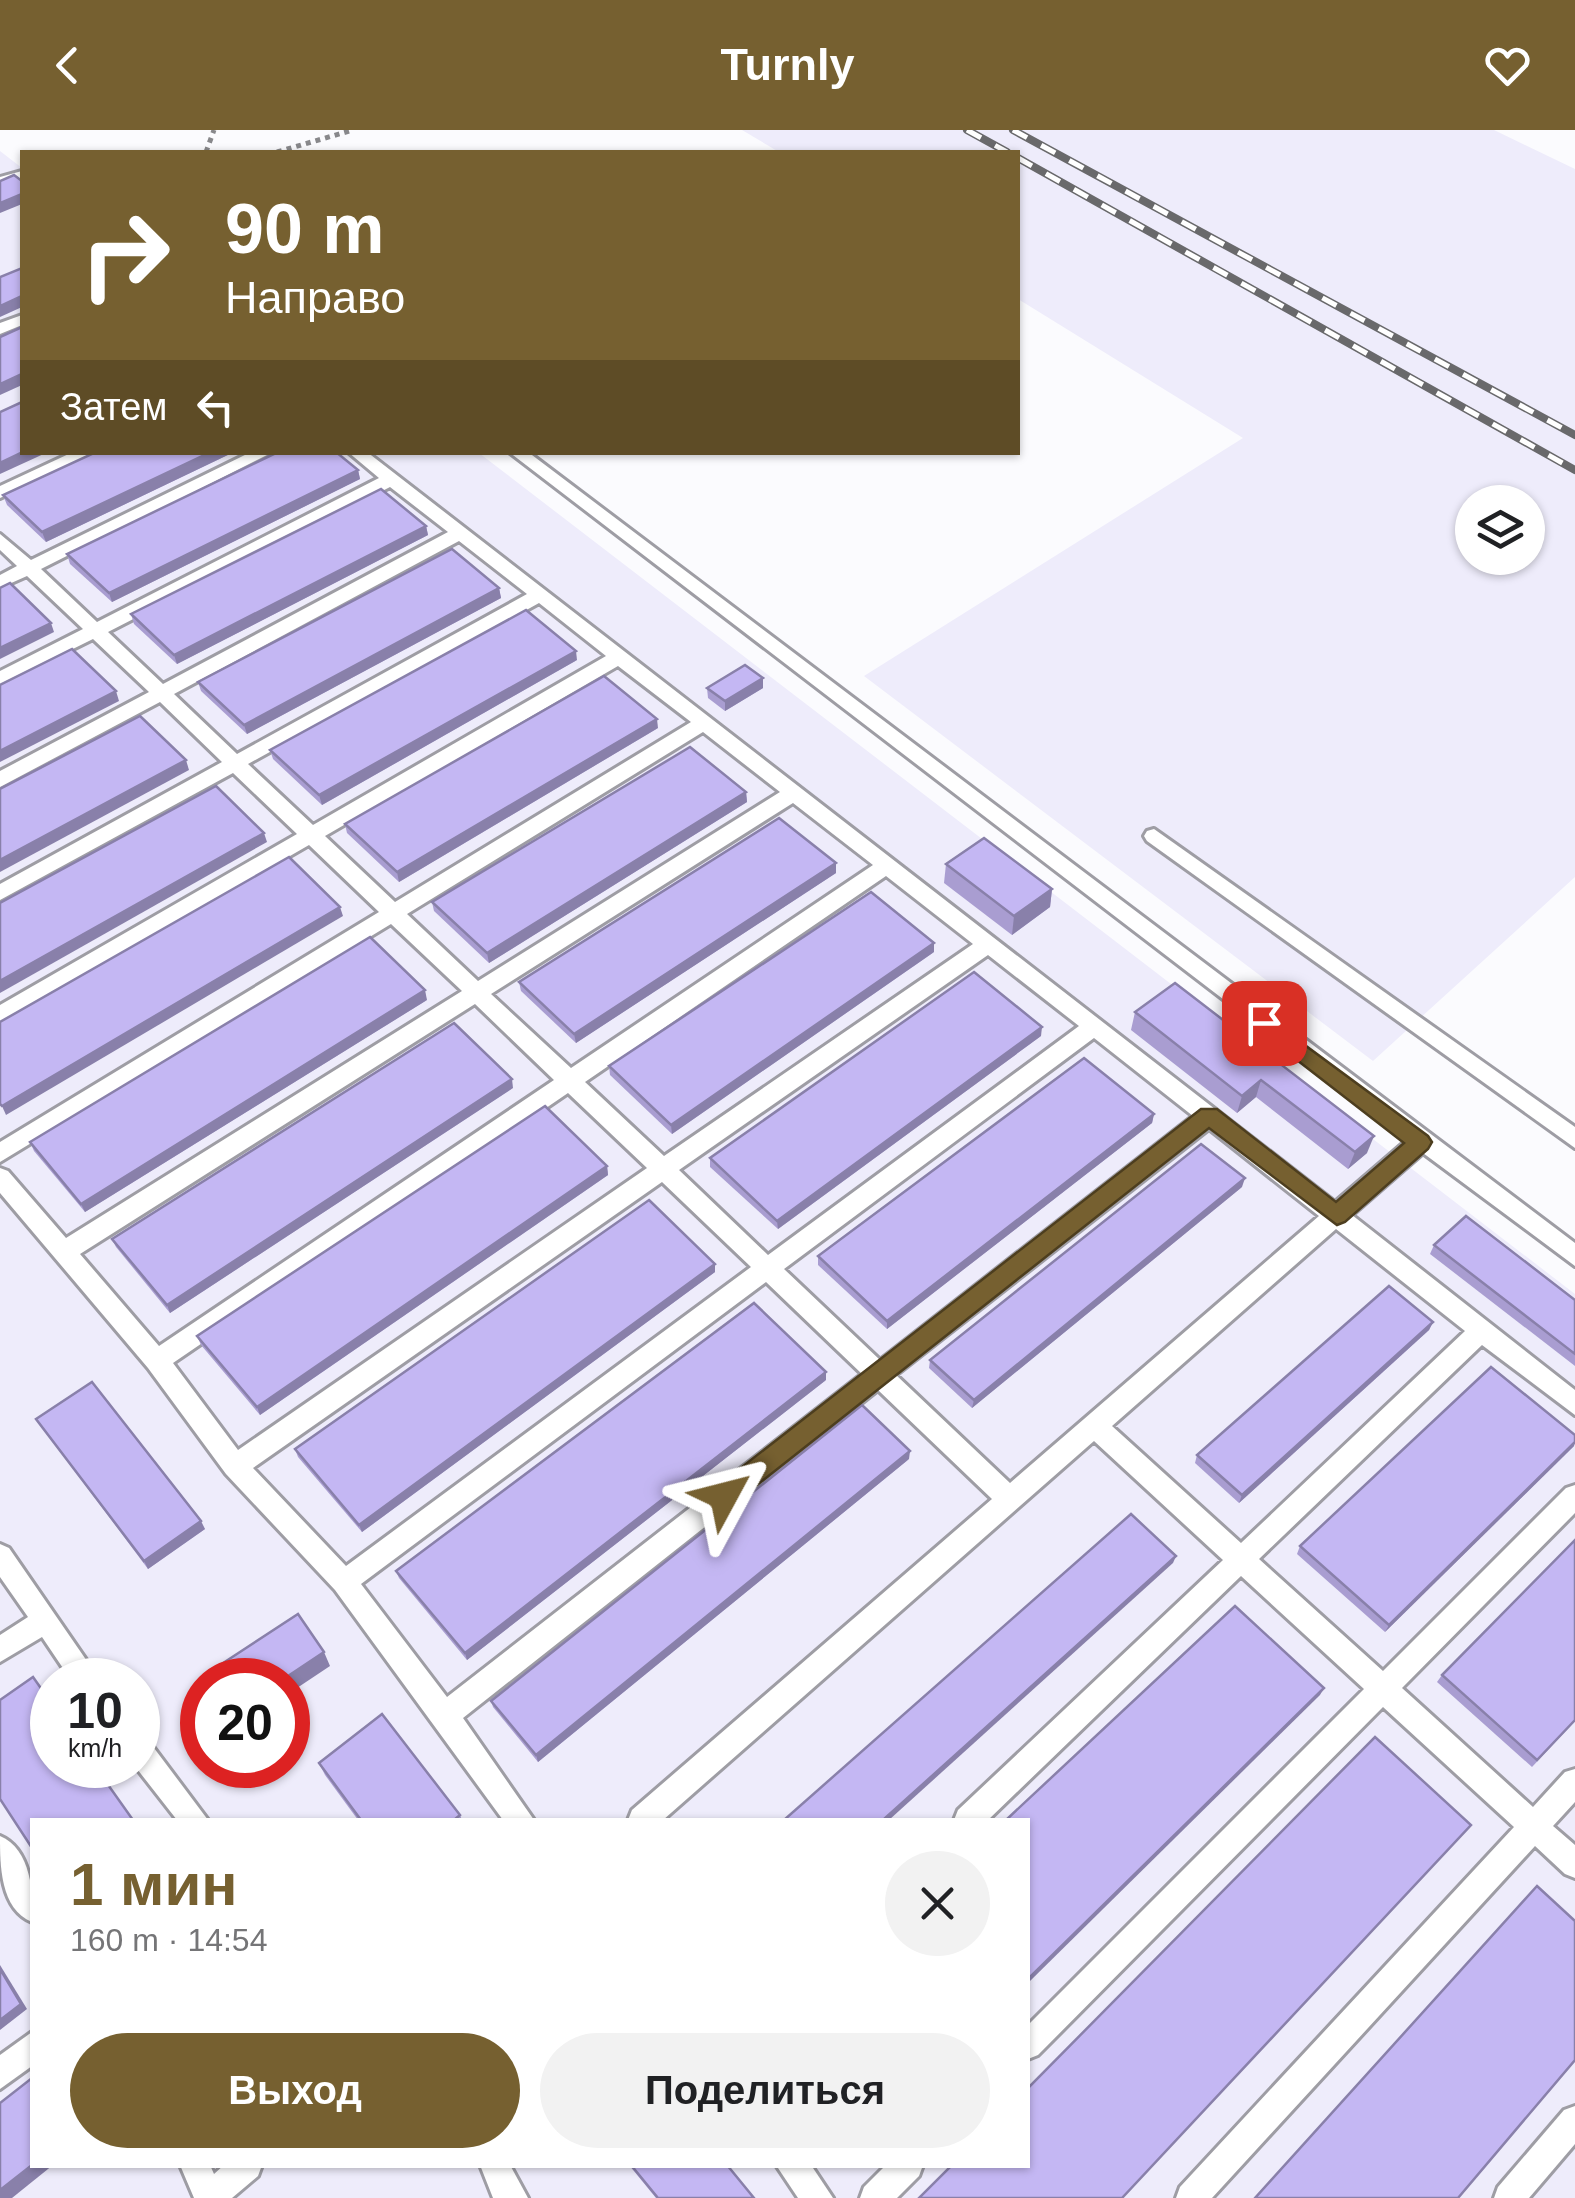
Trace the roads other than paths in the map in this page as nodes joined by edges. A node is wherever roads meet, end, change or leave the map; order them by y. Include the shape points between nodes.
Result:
1 (82, 455) edge
2 (259, 455) edge
3 (360, 455) edge
4 (521, 455) edge
5 (390, 479) junction
6 (0, 494) edge
7 (460, 534) junction
8 (0, 540) edge
9 (29, 568) junction
10 (0, 582) edge
11 (540, 596) junction
12 (95, 630) junction
13 (618, 657) junction
14 (0, 678) edge
15 (162, 693) junction
16 (704, 723) junction
17 (236, 763) junction
18 (0, 780) edge
19 (794, 793) junction
20 (310, 835) junction
21 (1154, 836) dead end
22 (887, 865) junction
23 (0, 893) edge
24 (393, 913) junction
25 (988, 944) junction
26 (476, 992) junction
27 (0, 1014) edge
28 (1094, 1026) junction
29 (570, 1080) junction
30 (1209, 1116) junction
31 (1575, 1138) edge
32 (1420, 1142) junction
33 (0, 1153) edge
34 (664, 1169) junction
35 (0, 1178) edge
36 (1337, 1215) junction
37 (64, 1252) junction
38 (1575, 1256) edge
39 (768, 1268) junction
40 (1482, 1330) junction
41 (157, 1360) junction
42 (879, 1374) junction
43 (1575, 1404) edge
44 (1095, 1426) junction
45 (235, 1466) junction
46 (1575, 1496) edge
47 (1010, 1499) junction
48 (0, 1556) edge
49 (1244, 1561) junction
50 (344, 1582) junction
51 (45, 1620) junction
52 (0, 1650) edge
53 (72, 1658) edge
54 (1382, 1688) junction
55 (445, 1715) junction
56 (160, 1776) edge
57 (1575, 1782) edge
58 (192, 1818) edge
59 (519, 1818) edge
60 (644, 1818) edge
61 (970, 1818) edge
62 (1534, 1827) junction
63 (0, 1850) edge
64 (1575, 1864) edge
65 (30, 1904) edge
66 (1030, 2043) edge
67 (30, 2049) edge
68 (0, 2074) edge
69 (1575, 2121) edge
70 (196, 2168) edge
71 (244, 2168) edge
72 (496, 2168) edge
73 (793, 2168) edge
74 (905, 2168) edge
75 (209, 2198) edge
76 (512, 2198) edge
77 (818, 2198) edge
78 (875, 2198) edge
79 (1191, 2198) edge
80 (1509, 2198) edge

1 - 6 lane
2 - 9 lane
3 - 5 lane
4 - 32 lane
5 - 7 lane
5 - 12 lane
7 - 11 lane
7 - 15 lane
8 - 9 lane
9 - 10 lane
9 - 12 lane
11 - 13 lane
11 - 17 lane
12 - 14 lane
12 - 15 lane
13 - 16 lane
13 - 20 lane
15 - 17 lane
15 - 18 lane
16 - 19 lane
16 - 24 lane
17 - 20 lane
17 - 23 lane
19 - 22 lane
19 - 26 lane
20 - 24 lane
20 - 27 lane
21 - 31 lane
22 - 25 lane
22 - 29 lane
24 - 26 lane
24 - 33 lane
25 - 28 lane
25 - 34 lane
26 - 29 lane
26 - 37 lane
28 - 30 lane
28 - 39 lane
29 - 34 lane
29 - 41 lane
30 - 36 lane
30 - 42 lane
32 - 36 lane
32 - 38 lane
34 - 39 lane
34 - 45 lane
35 - 37 lane
36 - 40 lane
36 - 44 lane
37 - 41 lane
39 - 42 lane
39 - 50 lane
40 - 43 lane
40 - 49 lane
41 - 45 lane
42 - 47 lane
42 - 55 lane
44 - 47 lane
44 - 49 lane
45 - 50 lane
46 - 54 lane
47 - 60 lane
48 - 51 lane
49 - 54 lane
49 - 61 lane
50 - 55 lane
51 - 52 lane
51 - 53 lane
54 - 62 lane
54 - 66 lane
55 - 59 lane
56 - 58 lane
57 - 62 lane
62 - 64 lane
62 - 79 lane
63 - 65 lane
67 - 68 lane
69 - 80 lane
70 - 75 lane
71 - 75 lane
72 - 76 lane
73 - 77 lane
74 - 78 lane

